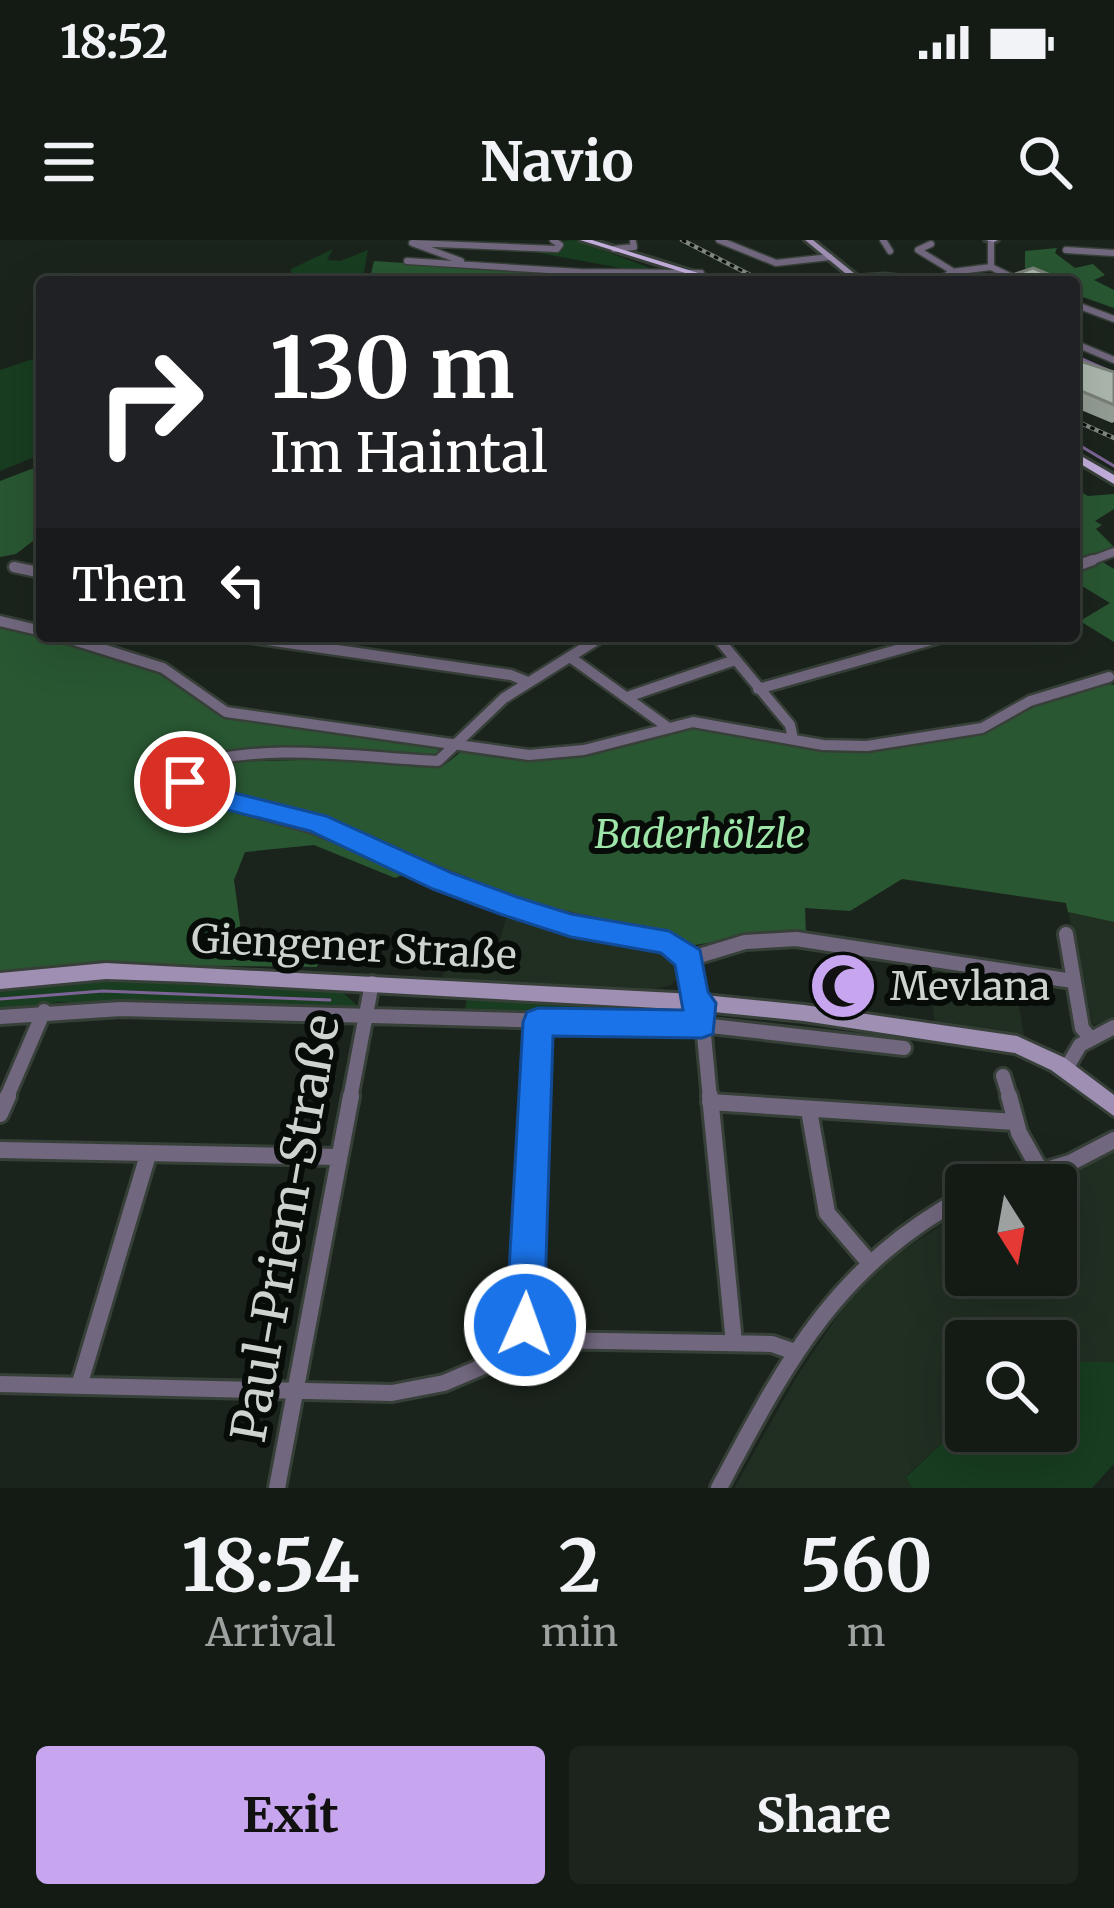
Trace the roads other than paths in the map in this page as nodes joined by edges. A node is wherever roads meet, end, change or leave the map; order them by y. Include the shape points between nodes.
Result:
1 (553, 240) edge
2 (584, 240) edge
3 (719, 240) edge
4 (808, 240) edge
5 (883, 240) edge
6 (992, 240) edge
7 (632, 241) edge
8 (931, 244) dead end
9 (618, 248) junction
10 (1066, 250) dead end
11 (890, 251) dead end
12 (796, 254) dead end
13 (1114, 254) edge
14 (830, 257) junction
15 (805, 260) junction
16 (407, 261) dead end
17 (467, 265) junction
18 (991, 267) junction
19 (698, 273) junction
20 (706, 276) edge
21 (853, 276) edge
22 (946, 276) edge
23 (951, 276) edge
24 (1010, 276) edge
25 (1080, 306) edge
26 (1114, 319) edge
27 (1080, 347) edge
28 (1114, 360) edge
29 (1080, 459) edge
30 (1114, 480) edge
31 (1114, 552) edge
32 (1080, 565) edge
33 (14, 567) dead end
34 (36, 571) edge
35 (0, 621) edge
36 (36, 630) edge
37 (85, 642) edge
38 (121, 642) edge
39 (281, 642) edge
40 (594, 642) edge
41 (720, 642) edge
42 (925, 642) edge
43 (114, 649) junction
44 (570, 657) junction
45 (732, 661) junction
46 (1108, 676) dead end
47 (528, 682) junction
48 (758, 689) junction
49 (631, 696) junction
50 (666, 726) junction
51 (793, 739) junction
52 (459, 744) junction
53 (1066, 934) dead end
54 (689, 959) junction
55 (0, 981) edge
56 (1073, 981) junction
57 (372, 983) junction
58 (699, 1010) junction
59 (44, 1011) junction
60 (0, 1017) edge
61 (362, 1017) junction
62 (538, 1022) junction
63 (1114, 1027) edge
64 (1090, 1037) junction
65 (904, 1048) dead end
66 (1066, 1069) junction
67 (1003, 1076) dead end
68 (710, 1102) junction
69 (1114, 1107) edge
70 (809, 1110) junction
71 (0, 1114) edge
72 (1015, 1122) junction
73 (1114, 1140) edge
74 (0, 1150) edge
75 (148, 1155) junction
76 (337, 1157) junction
77 (1037, 1164) edge
78 (1064, 1164) edge
79 (945, 1207) edge
80 (868, 1261) junction
81 (734, 1343) junction
82 (528, 1345) junction
83 (792, 1351) junction
84 (0, 1384) edge
85 (79, 1386) junction
86 (296, 1393) junction
87 (277, 1488) edge
88 (719, 1488) edge

1 - 17 street via 560,245 544,250 412,243
2 - 9 main road
3 - 15 street via 771,262
4 - 14 main road
5 - 11 street
6 - 18 street
7 - 9 street via 634,248
8 - 22 street via 918,250
9 - 19 main road
10 - 13 street
12 - 15 street
14 - 15 street
14 - 21 main road
16 - 17 street
17 - 19 street
18 - 23 street
18 - 24 street
19 - 20 main road
25 - 26 street
27 - 28 street
29 - 30 main road
31 - 32 street
33 - 34 street
35 - 36 street
37 - 43 street
38 - 43 street
39 - 47 street
40 - 44 street
41 - 45 street
42 - 48 street
43 - 52 street via 170,671 226,712
44 - 47 street
44 - 49 street
45 - 48 street
45 - 49 street
46 - 51 street via 1030,700 976,730 856,747
47 - 52 street
48 - 51 street
49 - 50 street
50 - 51 street via 717,723
50 - 52 street via 557,754
52 - 54 street via 428,763 212,759 189,770 185,785 303,818 556,922 669,943
53 - 56 street
54 - 56 street via 796,938
54 - 58 street
55 - 57 main road, Giengener Straße via 135,971
56 - 64 street
57 - 58 main road, Giengener Straße
57 - 61 street, Paul-Priem-Straße
58 - 62 street
58 - 65 street
58 - 66 main road, Giengener Straße via 1009,1043
58 - 68 street
59 - 60 street
59 - 61 street
59 - 71 street
61 - 62 street
61 - 76 street, Paul-Priem-Straße
62 - 82 street
63 - 64 street
64 - 66 street
66 - 69 main road, Giengener Straße
67 - 72 street
68 - 70 street
68 - 81 street
70 - 72 street
70 - 80 street via 827,1213
72 - 77 street
73 - 78 street
74 - 75 street
75 - 76 street
75 - 85 street
76 - 86 street, Paul-Priem-Straße
79 - 80 street
80 - 83 street
81 - 82 street
81 - 83 street
82 - 86 street via 460,1378 408,1391
83 - 88 street
84 - 85 street
85 - 86 street
86 - 87 street, Paul-Priem-Straße

